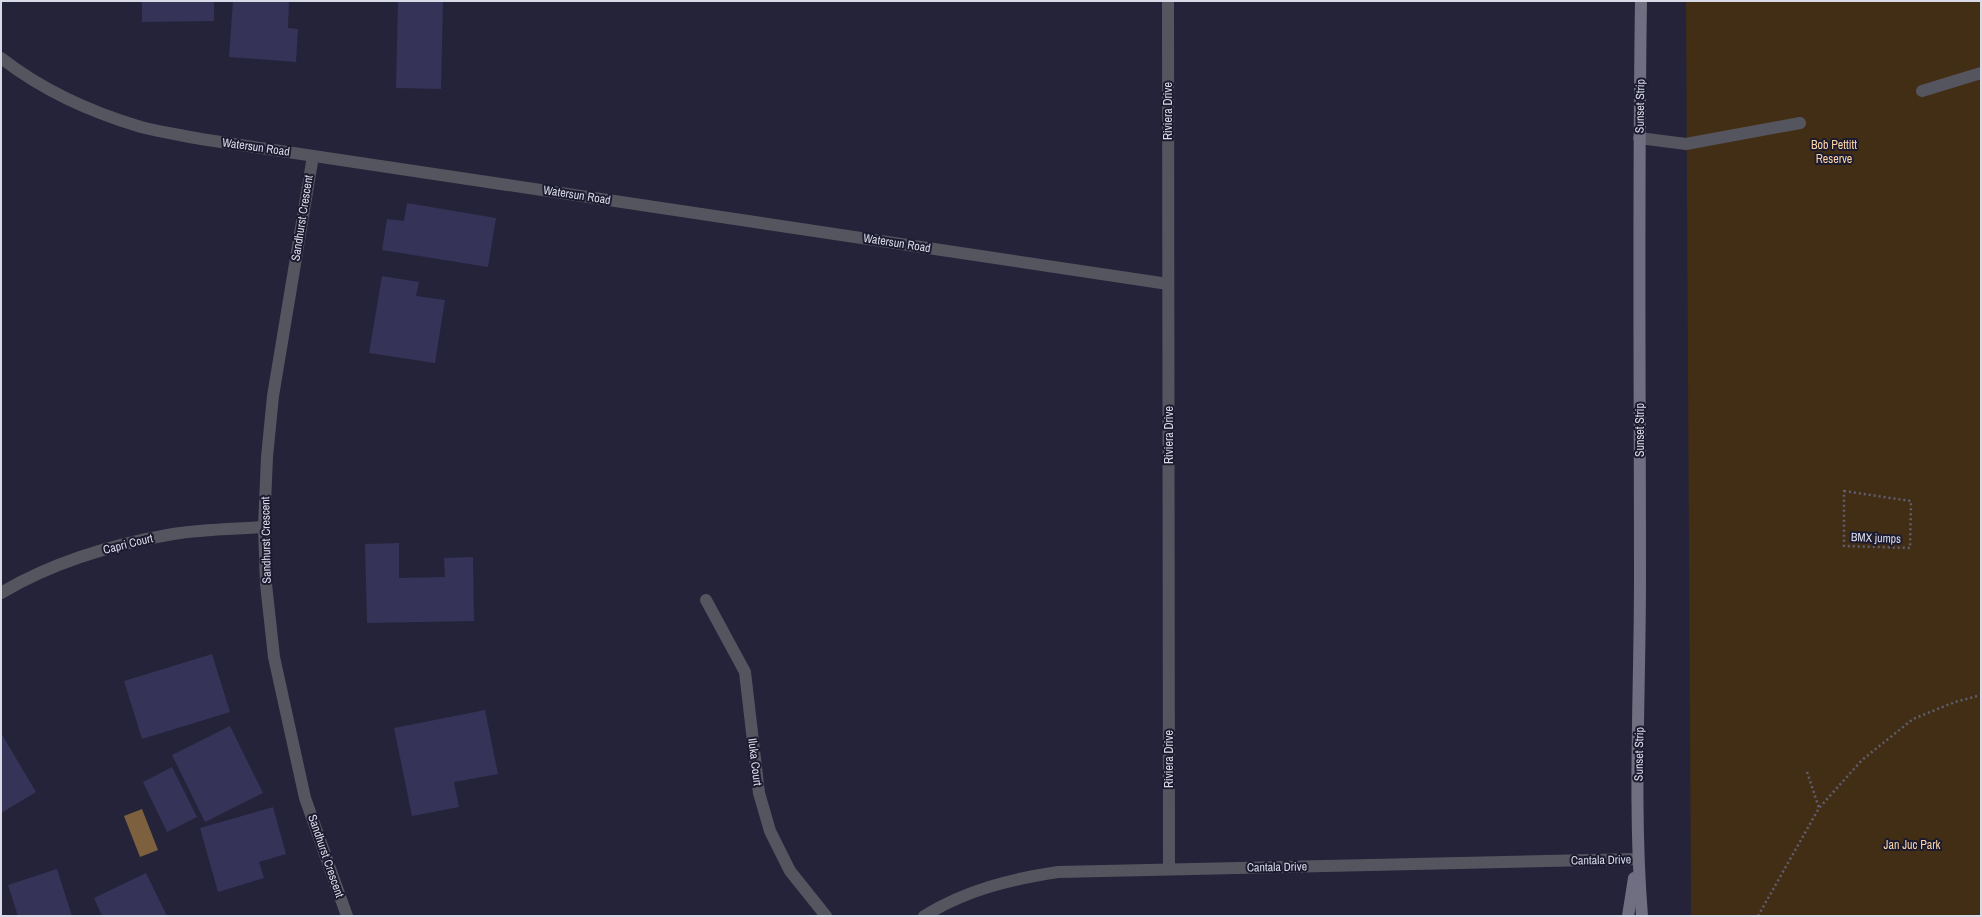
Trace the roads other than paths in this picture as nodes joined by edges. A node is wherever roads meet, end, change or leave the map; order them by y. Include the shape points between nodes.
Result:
1 (1168, 1) edge
2 (1641, 1) edge
3 (1, 58) edge
4 (1981, 73) edge
5 (1922, 91) dead end
6 (1800, 123) dead end
7 (1639, 138) junction
8 (313, 156) junction
9 (1168, 284) junction
10 (264, 527) junction
11 (1, 593) edge
12 (706, 600) dead end
13 (1638, 859) junction
14 (1169, 869) junction
15 (347, 916) edge
16 (826, 916) edge
17 (924, 916) edge
18 (1628, 916) edge
19 (1642, 916) edge

1 - 9 street, Riviera Drive
2 - 7 street, Sunset Strip
3 - 8 street, Watersun Road via 56,94 141,127
4 - 5 street
6 - 7 street via 1686,144
7 - 13 street, Sunset Strip
8 - 9 street, Watersun Road
8 - 10 street, Sandhurst Crescent via 273,396
9 - 14 street, Riviera Drive
10 - 11 street, Capri Court via 174,534 138,541 76,559
10 - 15 street, Sandhurst Crescent via 266,584 274,657 289,728 305,798
12 - 16 street, Iluka Court via 745,672 759,793 770,831 790,871
13 - 14 street, Cantala Drive
13 - 18 street, Sunset Strip
13 - 19 street, Sunset Strip
14 - 17 street, Cantala Drive via 1058,872 1008,880 961,896

